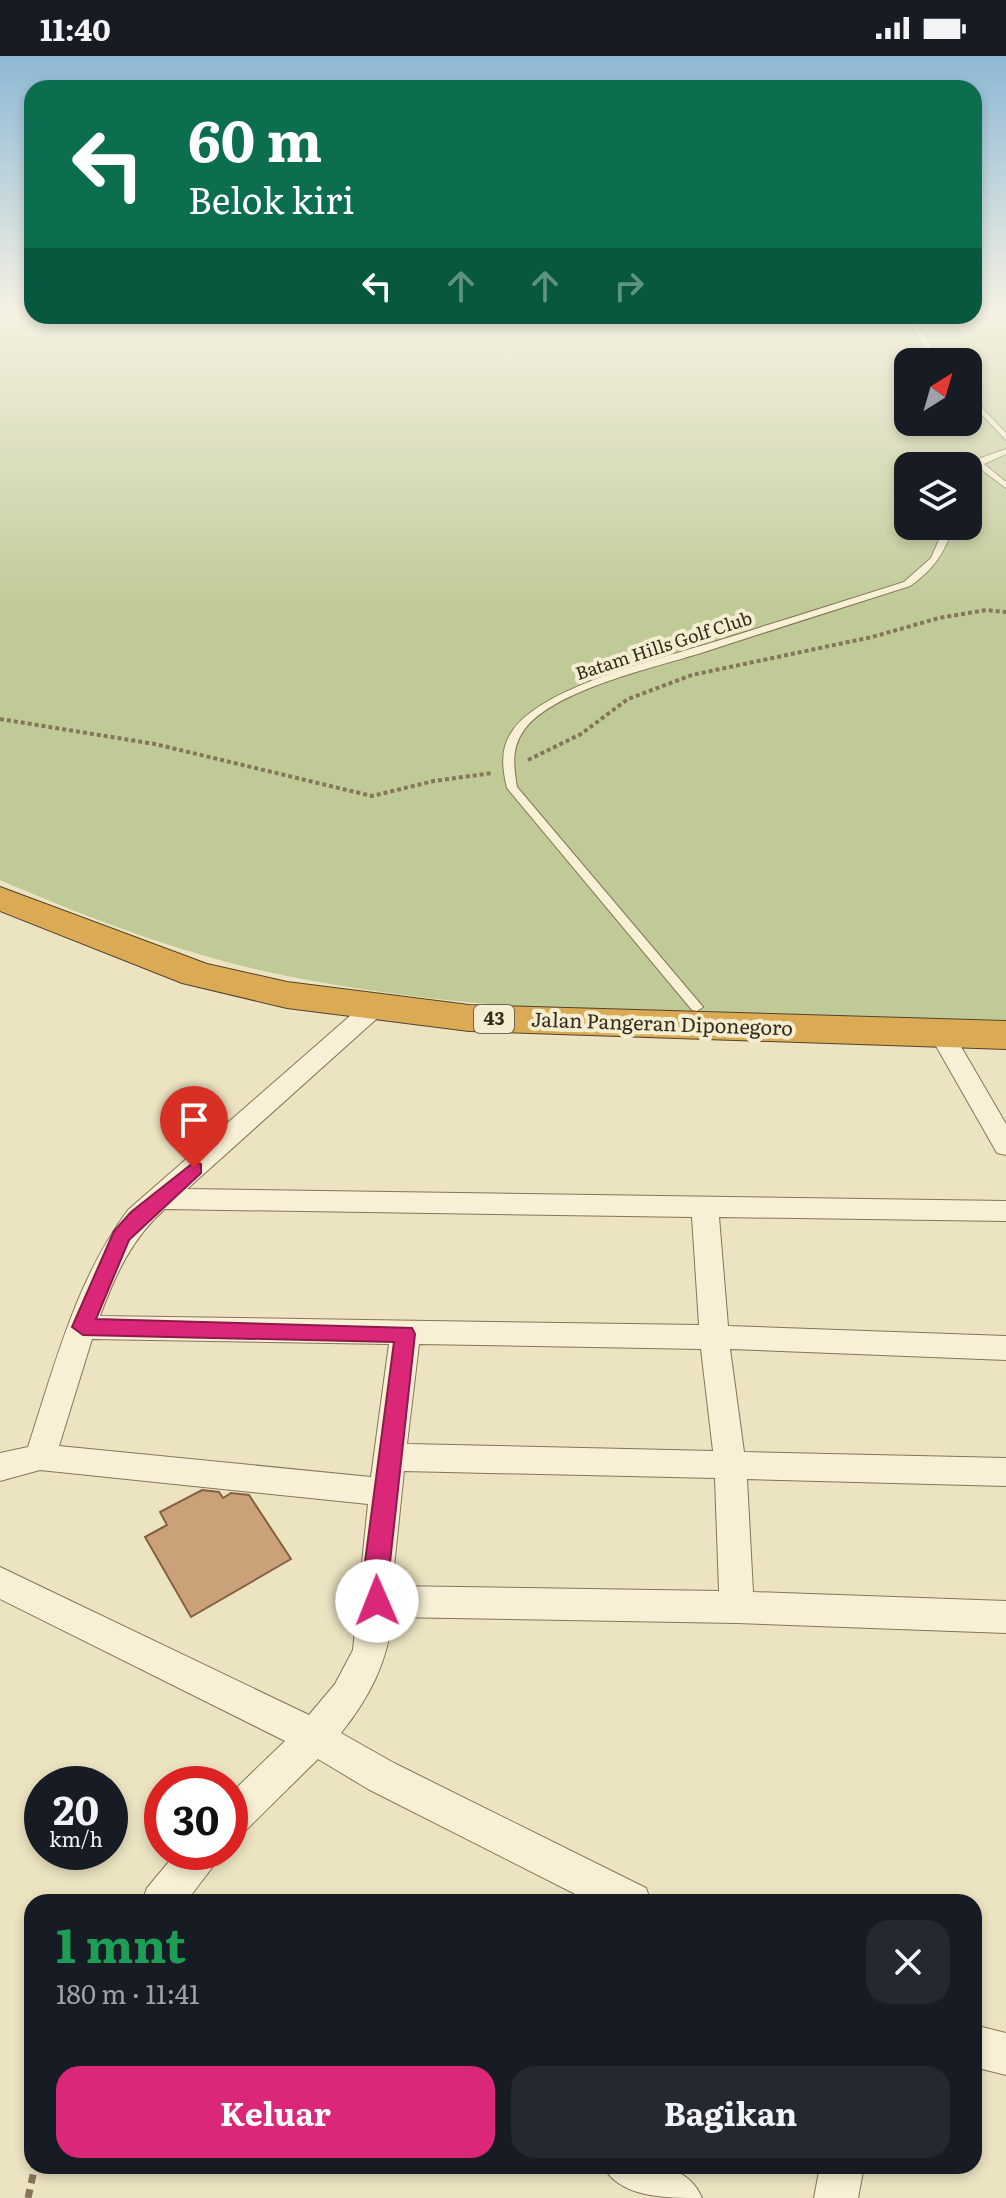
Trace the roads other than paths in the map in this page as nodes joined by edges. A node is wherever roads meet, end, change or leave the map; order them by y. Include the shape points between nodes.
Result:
1 (984, 413) edge
2 (1006, 438) edge
3 (1006, 451) edge
4 (982, 463) edge
5 (982, 466) edge
6 (1006, 486) edge
7 (945, 540) edge
8 (0, 872) edge
9 (0, 898) edge
10 (375, 1007) junction
11 (697, 1007) junction
12 (1006, 1014) edge
13 (940, 1032) junction
14 (1006, 1035) edge
15 (1006, 1146) edge
16 (159, 1199) junction
17 (705, 1207) junction
18 (1006, 1211) edge
19 (83, 1327) junction
20 (405, 1334) junction
21 (714, 1337) junction
22 (1006, 1348) edge
23 (40, 1457) junction
24 (389, 1457) junction
25 (730, 1466) junction
26 (0, 1467) edge
27 (1006, 1472) edge
28 (384, 1492) junction
29 (0, 1582) edge
30 (377, 1601) junction
31 (737, 1607) junction
32 (1006, 1617) edge
33 (313, 1736) junction
34 (248, 1802) edge
35 (187, 1870) edge
36 (167, 1894) edge
37 (616, 1894) edge
38 (982, 2048) edge
39 (1006, 2054) edge
40 (639, 2174) edge
41 (840, 2174) edge
42 (680, 2198) edge
43 (836, 2198) edge

1 - 2 lane
3 - 4 lane
5 - 6 lane
7 - 11 lane, Batam Hills Golf Club via 941,556 907,584 595,683 554,701 508,741 506,771 512,788
8 - 11 highway, Jalan Pangeran Diponegoro / 43 via 188,943 295,969 454,993
9 - 10 highway, Jalan Pangeran Diponegoro / 43 via 196,974 287,995
10 - 13 highway, Jalan Pangeran Diponegoro / 43 via 469,1018
10 - 16 street
11 - 12 highway, Jalan Pangeran Diponegoro / 43
13 - 14 highway, Jalan Pangeran Diponegoro / 43
13 - 15 street
16 - 17 street
16 - 19 street via 121,1236
17 - 18 street
17 - 21 street
19 - 20 street
19 - 23 street
20 - 21 street
20 - 24 street
21 - 22 street
21 - 25 street
23 - 26 street
23 - 28 street
24 - 25 street
24 - 28 street
25 - 27 street
25 - 31 street
28 - 30 street
29 - 33 street
30 - 31 street
30 - 33 street via 370,1652 348,1692
31 - 32 street
33 - 34 street
33 - 37 street via 381,1776
35 - 36 street
38 - 39 street
40 - 42 street
41 - 43 street

